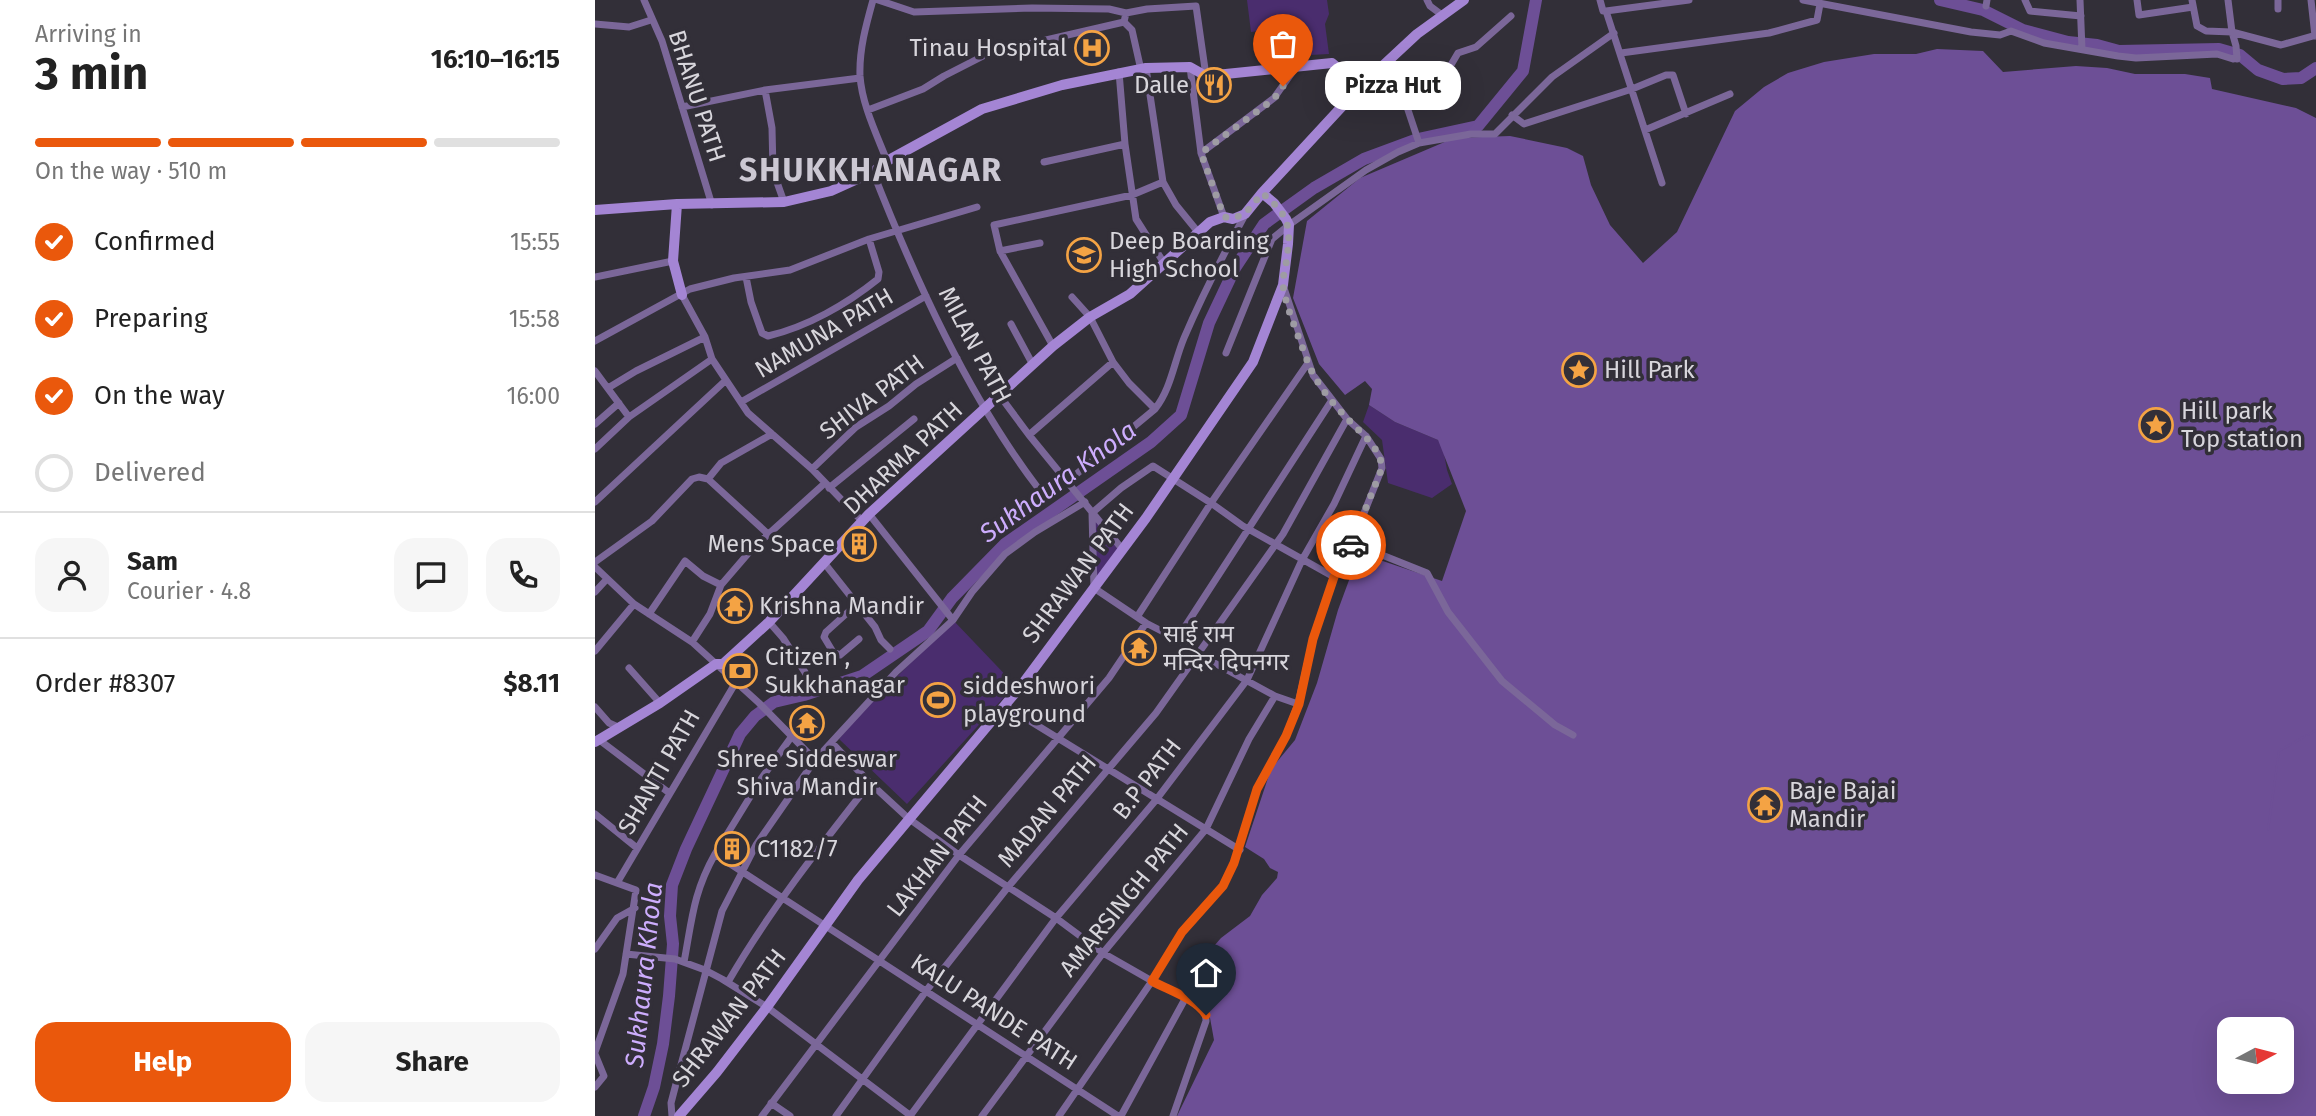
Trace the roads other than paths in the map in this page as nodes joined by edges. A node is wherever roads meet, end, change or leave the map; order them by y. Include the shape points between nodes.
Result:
1 (644, 0) edge
2 (875, 0) edge
3 (1427, 0) edge
4 (1464, 0) edge
5 (1600, 0) edge
6 (1689, 0) edge
7 (1803, 0) edge
8 (2025, 0) edge
9 (2080, 0) edge
10 (2137, 0) edge
11 (2228, 0) edge
12 (2278, 0) edge
13 (2311, 0) edge
14 (1821, 4) junction
15 (2193, 4) edge
16 (2278, 9) dead end
17 (1606, 10) junction
18 (1126, 13) junction
19 (1443, 15) junction
20 (1511, 16) dead end
21 (2081, 16) junction
22 (652, 20) junction
23 (1124, 22) junction
24 (595, 24) edge
25 (2232, 32) junction
26 (1614, 33) junction
27 (2315, 36) edge
28 (2082, 49) junction
29 (1621, 53) junction
30 (1190, 67) junction
31 (1296, 67) junction
32 (1144, 69) junction
33 (1119, 72) junction
34 (1206, 76) junction
35 (860, 78) junction
36 (1360, 87) junction
37 (1632, 89) junction
38 (765, 90) junction
39 (1730, 94) dead end
40 (682, 107) junction
41 (868, 110) junction
42 (1512, 114) junction
43 (1686, 114) junction
44 (1644, 130) junction
45 (1419, 143) junction
46 (1125, 144) junction
47 (1201, 153) junction
48 (887, 161) junction
49 (1044, 162) dead end
50 (873, 172) junction
51 (1163, 182) junction
52 (1662, 183) dead end
53 (1262, 193) junction
54 (1132, 195) junction
55 (784, 202) junction
56 (677, 204) junction
57 (712, 205) junction
58 (977, 207) dead end
59 (595, 210) edge
60 (1245, 214) junction
61 (1224, 217) junction
62 (1287, 222) junction
63 (896, 232) junction
64 (1198, 232) junction
65 (869, 239) junction
66 (1040, 243) dead end
67 (1000, 251) junction
68 (673, 261) junction
69 (1164, 263) junction
70 (595, 277) edge
71 (746, 277) junction
72 (1283, 285) junction
73 (682, 295) junction
74 (926, 296) junction
75 (1072, 297) dead end
76 (1090, 317) junction
77 (1011, 324) dead end
78 (705, 338) junction
79 (595, 341) edge
80 (1053, 346) junction
81 (1226, 353) dead end
82 (957, 358) junction
83 (712, 359) junction
84 (1113, 362) junction
85 (1308, 363) junction
86 (1033, 365) junction
87 (595, 371) edge
88 (725, 382) junction
89 (608, 388) junction
90 (1000, 396) junction
91 (1332, 400) junction
92 (741, 402) junction
93 (619, 403) junction
94 (986, 409) junction
95 (1154, 409) junction
96 (629, 417) junction
97 (914, 419) dead end
98 (1347, 419) junction
99 (595, 424) edge
100 (772, 434) junction
101 (1029, 435) junction
102 (1366, 436) junction
103 (595, 449) edge
104 (812, 469) junction
105 (708, 479) junction
106 (1171, 479) junction
107 (1068, 481) junction
108 (827, 486) junction
109 (1039, 492) junction
110 (595, 502) edge
111 (1085, 502) junction
112 (1210, 503) junction
113 (1092, 513) junction
114 (866, 518) junction
115 (1012, 522) dead end
116 (1250, 530) junction
117 (768, 534) junction
118 (1275, 543) junction
119 (1352, 543) junction
120 (1123, 550) junction
121 (1302, 560) junction
122 (825, 564) junction
123 (595, 565) edge
124 (1334, 577) junction
125 (606, 580) junction
126 (721, 585) junction
127 (1094, 588) junction
128 (595, 592) edge
129 (634, 604) junction
130 (857, 604) junction
131 (649, 614) junction
132 (951, 617) junction
133 (1137, 617) junction
134 (769, 622) junction
135 (1146, 623) junction
136 (859, 639) dead end
137 (1177, 639) junction
138 (692, 642) junction
139 (890, 649) dead end
140 (595, 651) edge
141 (1198, 654) junction
142 (716, 664) junction
143 (629, 668) dead end
144 (808, 677) dead end
145 (1247, 680) junction
146 (736, 682) junction
147 (1275, 696) junction
148 (660, 703) junction
149 (1299, 704) junction
150 (1004, 705) junction
151 (595, 707) edge
152 (618, 727) junction
153 (1573, 735) dead end
154 (792, 736) junction
155 (1058, 739) junction
156 (596, 740) edge
157 (832, 743) junction
158 (815, 760) junction
159 (1108, 769) junction
160 (870, 783) junction
161 (669, 792) junction
162 (1156, 800) junction
163 (595, 814) edge
164 (908, 818) junction
165 (1206, 829) junction
166 (638, 848) junction
167 (1240, 850) junction
168 (715, 855) junction
169 (959, 855) junction
170 (742, 872) junction
171 (595, 875) edge
172 (617, 883) junction
173 (1008, 887) junction
174 (783, 900) junction
175 (635, 908) junction
176 (1056, 918) junction
177 (826, 926) junction
178 (595, 949) edge
179 (1103, 953) junction
180 (626, 954) junction
181 (680, 960) junction
182 (879, 961) junction
183 (705, 970) junction
184 (1152, 981) junction
185 (728, 982) junction
186 (926, 991) junction
187 (1185, 999) junction
188 (767, 1006) junction
189 (977, 1024) junction
190 (817, 1043) junction
191 (595, 1053) edge
192 (1026, 1056) junction
193 (864, 1080) junction
194 (595, 1087) edge
195 (1078, 1090) junction
196 (771, 1103) junction
197 (672, 1116) edge
198 (679, 1116) edge
199 (762, 1116) edge
200 (790, 1116) edge
201 (836, 1116) edge
202 (910, 1116) edge
203 (982, 1116) edge
204 (1059, 1116) edge
205 (1120, 1116) edge
206 (1173, 1116) edge

1 - 22 street, BHANU PATH
2 - 18 street via 914,12 1032,8
2 - 35 street via 862,43
3 - 19 street
4 - 19 street
5 - 17 street
6 - 17 street
7 - 14 street
8 - 21 street via 2030,11
9 - 21 street
10 - 15 street via 2139,15
11 - 25 street
12 - 16 street
13 - 27 street
14 - 28 street via 1971,32 2011,32
14 - 29 street via 1817,20 1769,33
15 - 25 street via 2197,26
17 - 26 street
18 - 23 street
18 - 34 street via 1196,6
19 - 36 street
20 - 45 street via 1476,47 1458,53 1448,70 1406,104
21 - 28 street
22 - 24 street via 629,27
22 - 40 street, BHANU PATH
23 - 32 street via 1132,30
23 - 41 street via 989,53 923,89
25 - 27 street via 2281,45
25 - 28 street via 2237,60 2217,54 2136,58
26 - 29 street
26 - 42 street via 1552,77
29 - 37 street
30 - 32 street
30 - 34 street
30 - 47 street
31 - 34 street
31 - 36 street via 1332,64
31 - 47 street via 1274,99
32 - 33 street
32 - 51 street
33 - 46 street
33 - 48 street via 982,109
35 - 38 street
35 - 41 street
36 - 53 street
37 - 42 street via 1524,124
37 - 43 street via 1673,75
37 - 44 street
38 - 40 street
38 - 55 street via 773,172
39 - 43 street
40 - 57 street, BHANU PATH
41 - 48 street
42 - 45 street via 1495,134
43 - 44 street
44 - 52 street
45 - 62 street via 1366,170
46 - 49 street
46 - 54 street
47 - 61 street
48 - 50 street
50 - 55 street via 831,191
50 - 63 street, MILAN PATH
51 - 54 street
51 - 64 street
53 - 60 street
53 - 62 street
54 - 67 street via 994,225
54 - 69 street via 1136,219
55 - 57 street
56 - 57 street
56 - 59 street
56 - 68 street
58 - 63 street
60 - 61 street, DHARMA PATH
60 - 95 street via 1182,342 1164,398
61 - 64 street, DHARMA PATH
62 - 72 street, SHRAWAN PATH
62 - 81 street via 1272,239
63 - 65 street
63 - 74 street, MILAN PATH
64 - 69 street, DHARMA PATH
65 - 71 street via 790,270
65 - 71 street via 877,279 796,328 768,336 762,332
66 - 67 street
67 - 80 street
68 - 70 street
68 - 73 street
69 - 76 street, DHARMA PATH via 1130,294
71 - 73 street via 690,289
72 - 85 street
72 - 106 street, SHRAWAN PATH via 1252,362
73 - 78 street
73 - 79 street
74 - 82 street, MILAN PATH
74 - 92 street, NAMUNA PATH
75 - 76 street
76 - 80 street, DHARMA PATH
76 - 84 street
77 - 86 street
78 - 83 street
78 - 89 street
80 - 86 street, DHARMA PATH
82 - 94 street, MILAN PATH
82 - 104 street, SHIVA PATH via 856,427
83 - 88 street
83 - 96 street
84 - 95 street
84 - 101 street
85 - 91 street
85 - 112 street
86 - 90 street, DHARMA PATH
87 - 89 street
88 - 92 street
88 - 110 street
89 - 93 street
90 - 94 street, DHARMA PATH
90 - 101 street
91 - 98 street
91 - 116 street
92 - 100 street
93 - 96 street
93 - 99 street
94 - 109 street, MILAN PATH
94 - 114 street, DHARMA PATH
95 - 107 street
96 - 103 street
97 - 108 street
98 - 102 street
98 - 118 street, MADAN PATH
100 - 104 street
100 - 105 street via 721,463
101 - 107 street
102 - 119 street via 1382,468
102 - 121 street, B.P PATH
104 - 108 street
105 - 117 street
105 - 123 street via 692,479 652,521
106 - 112 street
106 - 113 street via 1153,466
106 - 120 street, SHRAWAN PATH
107 - 109 street
107 - 111 street
108 - 114 street
108 - 117 street
109 - 115 street via 1029,510
111 - 113 street
111 - 132 street via 1006,554
112 - 116 street
112 - 133 street
113 - 120 street
113 - 127 street
114 - 122 street, DHARMA PATH
114 - 132 street
116 - 118 street
116 - 137 street
117 - 126 street
118 - 121 street
118 - 141 street, MADAN PATH
119 - 124 street
119 - 153 street via 1427,573 1448,612 1502,681
120 - 127 street, SHRAWAN PATH
121 - 124 street
121 - 145 street, B.P PATH
122 - 130 street
122 - 134 street, DHARMA PATH
123 - 125 street
124 - 149 street via 1313,639
125 - 128 street
125 - 129 street
126 - 131 street via 685,561
126 - 138 street
127 - 133 street
127 - 150 street, SHRAWAN PATH
129 - 131 street
129 - 140 street
130 - 136 street via 824,637 833,652 840,654
130 - 139 street
131 - 138 street
132 - 157 street
133 - 135 street
134 - 142 street, DHARMA PATH via 723,664
134 - 144 street
135 - 137 street
135 - 155 street, LAKHAN PATH via 1109,678
137 - 141 street
138 - 142 street
141 - 145 street
141 - 159 street, MADAN PATH
142 - 146 street
142 - 148 street, DHARMA PATH
143 - 148 street
145 - 147 street
145 - 162 street, B.P PATH
146 - 154 street
146 - 161 street, SHANTI PATH
147 - 149 street
147 - 165 street, AMARSINGH PATH
148 - 152 street, DHARMA PATH
149 - 167 street via 1257,789
150 - 155 street
150 - 164 street, SHRAWAN PATH
151 - 152 street
152 - 156 street, DHARMA PATH
154 - 158 street
154 - 168 street
155 - 159 street
155 - 169 street, LAKHAN PATH
156 - 161 street
157 - 158 street
157 - 160 street
158 - 170 street
159 - 162 street
159 - 173 street, MADAN PATH
160 - 164 street
160 - 174 street
161 - 166 street, SHANTI PATH
162 - 165 street
162 - 176 street, B.P PATH
163 - 166 street
164 - 169 street
164 - 177 street, SHRAWAN PATH
165 - 167 street
165 - 179 street, AMARSINGH PATH
166 - 172 street, SHANTI PATH
167 - 184 street via 1223,886 1182,932
168 - 170 street, KALU PANDE PATH
168 - 181 street via 693,904
169 - 173 street
169 - 182 street, LAKHAN PATH
170 - 174 street, KALU PANDE PATH
170 - 183 street via 722,911
171 - 172 street
172 - 175 street via 636,890
173 - 176 street
173 - 186 street, MADAN PATH
174 - 177 street, KALU PANDE PATH
174 - 185 street
175 - 178 street via 617,918
175 - 180 street
176 - 179 street
176 - 189 street, B.P PATH
177 - 182 street, KALU PANDE PATH
177 - 188 street, SHRAWAN PATH
179 - 184 street
179 - 192 street, AMARSINGH PATH
180 - 181 street
180 - 191 street
181 - 183 street
182 - 186 street, KALU PANDE PATH
182 - 190 street, LAKHAN PATH
183 - 185 street
183 - 197 street via 671,1103
184 - 187 street
184 - 195 street
185 - 188 street
186 - 189 street, KALU PANDE PATH
186 - 193 street, MADAN PATH
187 - 205 street
187 - 206 street via 1204,1011 1206,1021
188 - 190 street
188 - 198 street, SHRAWAN PATH
189 - 192 street, KALU PANDE PATH
189 - 202 street, B.P PATH
190 - 193 street
190 - 196 street, LAKHAN PATH
191 - 194 street via 604,1076
192 - 195 street, KALU PANDE PATH
192 - 203 street, AMARSINGH PATH
193 - 201 street, MADAN PATH
193 - 202 street
195 - 204 street
195 - 205 street, KALU PANDE PATH
196 - 199 street, LAKHAN PATH
196 - 200 street

